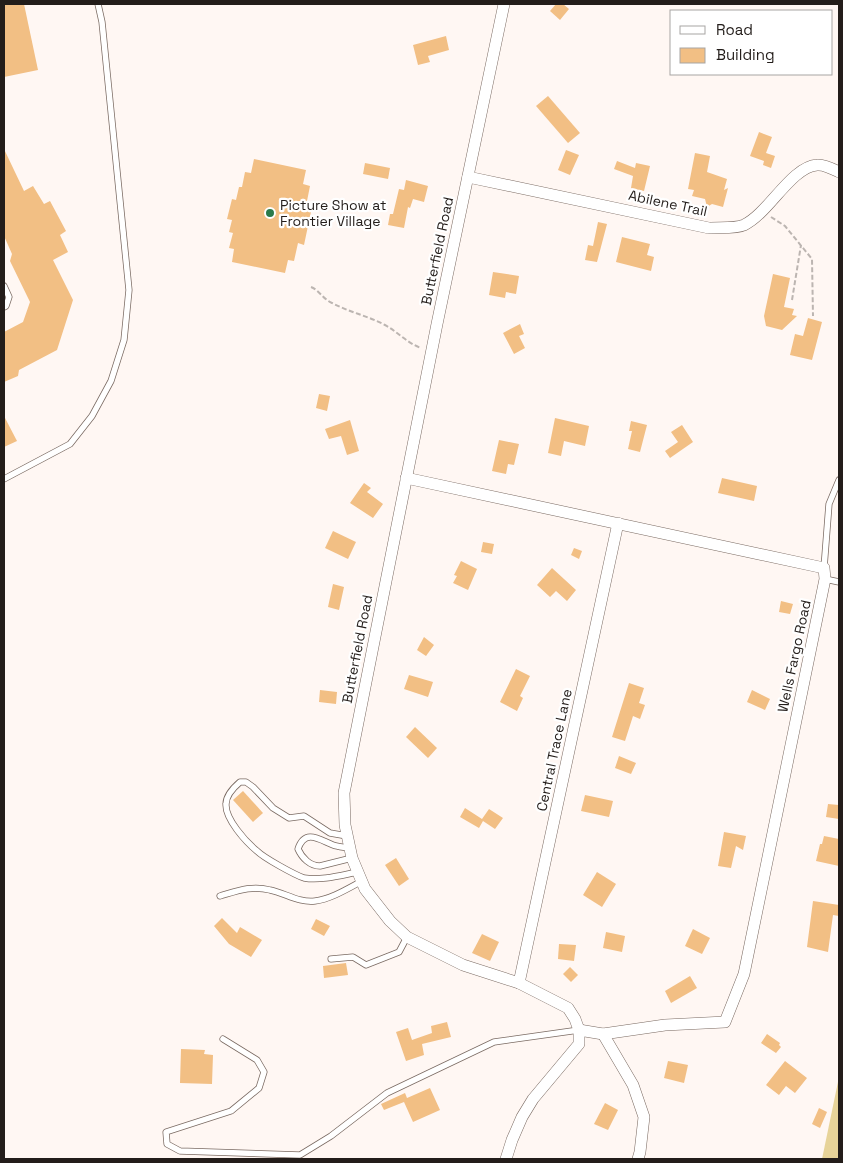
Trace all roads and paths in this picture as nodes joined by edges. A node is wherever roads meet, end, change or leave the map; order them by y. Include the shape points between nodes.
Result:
1 (98, 4) edge
2 (504, 4) edge
3 (839, 172) edge
4 (468, 177) junction
5 (762, 212) junction
6 (801, 244) junction
7 (4, 286) edge
8 (310, 287) dead end
9 (792, 300) dead end
10 (4, 307) edge
11 (813, 316) dead end
12 (432, 350) junction
13 (406, 478) junction
14 (4, 479) edge
15 (839, 480) edge
16 (618, 523) junction
17 (824, 573) junction
18 (839, 582) edge
19 (350, 847) junction
20 (360, 876) junction
21 (220, 896) dead end
22 (408, 937) junction
23 (331, 959) dead end
24 (518, 983) junction
25 (579, 1030) junction
26 (603, 1034) junction
27 (224, 1039) dead end
28 (506, 1159) edge
29 (638, 1159) edge

1 - 14 lane via 129,290 124,340 112,381 92,416 70,444
2 - 4 street, Butterfield Road
3 - 5 street, Abilene Trail via 817,165 802,171
4 - 5 street, Abilene Trail via 709,228 742,226
4 - 12 street, Butterfield Road
5 - 6 path via 785,226
6 - 9 path
6 - 11 path via 812,258
7 - 10 lane via 9,297
8 - 12 path via 330,302 398,332 418,347
12 - 13 street, Butterfield Road
13 - 16 street
13 - 19 street, Butterfield Road via 344,793 345,825
15 - 17 lane via 828,504
16 - 17 street
16 - 24 street, Central Trace Lane
17 - 18 lane
17 - 26 street, Wells Fargo Road via 744,974 725,1022 665,1025
19 - 19 lane via 320,866 305,859 298,849 308,837
19 - 20 street, Butterfield Road
19 - 20 lane via 304,816 289,818 284,815 246,782 240,782 227,797 228,818 258,852 279,865 304,878
20 - 21 lane via 336,894 314,901 301,901 254,887
20 - 22 street, Butterfield Road via 364,889
22 - 23 lane via 398,952 366,965 353,957
22 - 24 street, Butterfield Road via 463,964
24 - 25 street, Butterfield Road via 568,1008
25 - 26 street, Wells Fargo Road
25 - 27 lane via 494,1042 387,1094 300,1155 180,1151 167,1144 166,1132 231,1111 259,1088 264,1072 257,1060
25 - 28 street via 579,1044 533,1099 522,1117
26 - 29 street via 633,1085 644,1117

